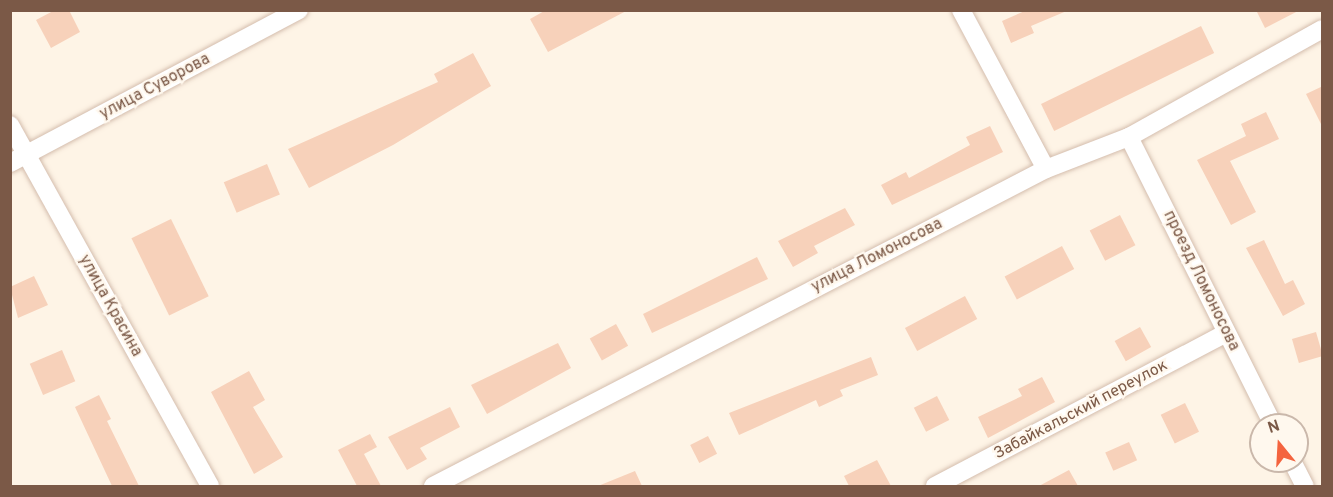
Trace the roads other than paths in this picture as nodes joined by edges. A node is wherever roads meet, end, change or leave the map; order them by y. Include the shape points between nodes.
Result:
1 (299, 10) edge
2 (961, 10) edge
3 (1323, 29) edge
4 (10, 126) edge
5 (1129, 137) junction
6 (19, 159) edge
7 (1046, 169) junction
8 (1226, 333) junction
9 (1267, 413) edge
10 (210, 486) edge
11 (433, 486) edge
12 (935, 486) edge

1 - 6 street, улица Суворова
2 - 7 street
3 - 5 street, улица Ломоносова
4 - 6 street, улица Красина
5 - 7 street, улица Ломоносова
5 - 8 street, проезд Ломоносова
6 - 10 street, улица Красина
7 - 11 street, улица Ломоносова
8 - 9 street, проезд Ломоносова
8 - 12 street, Забайкальский переулок

